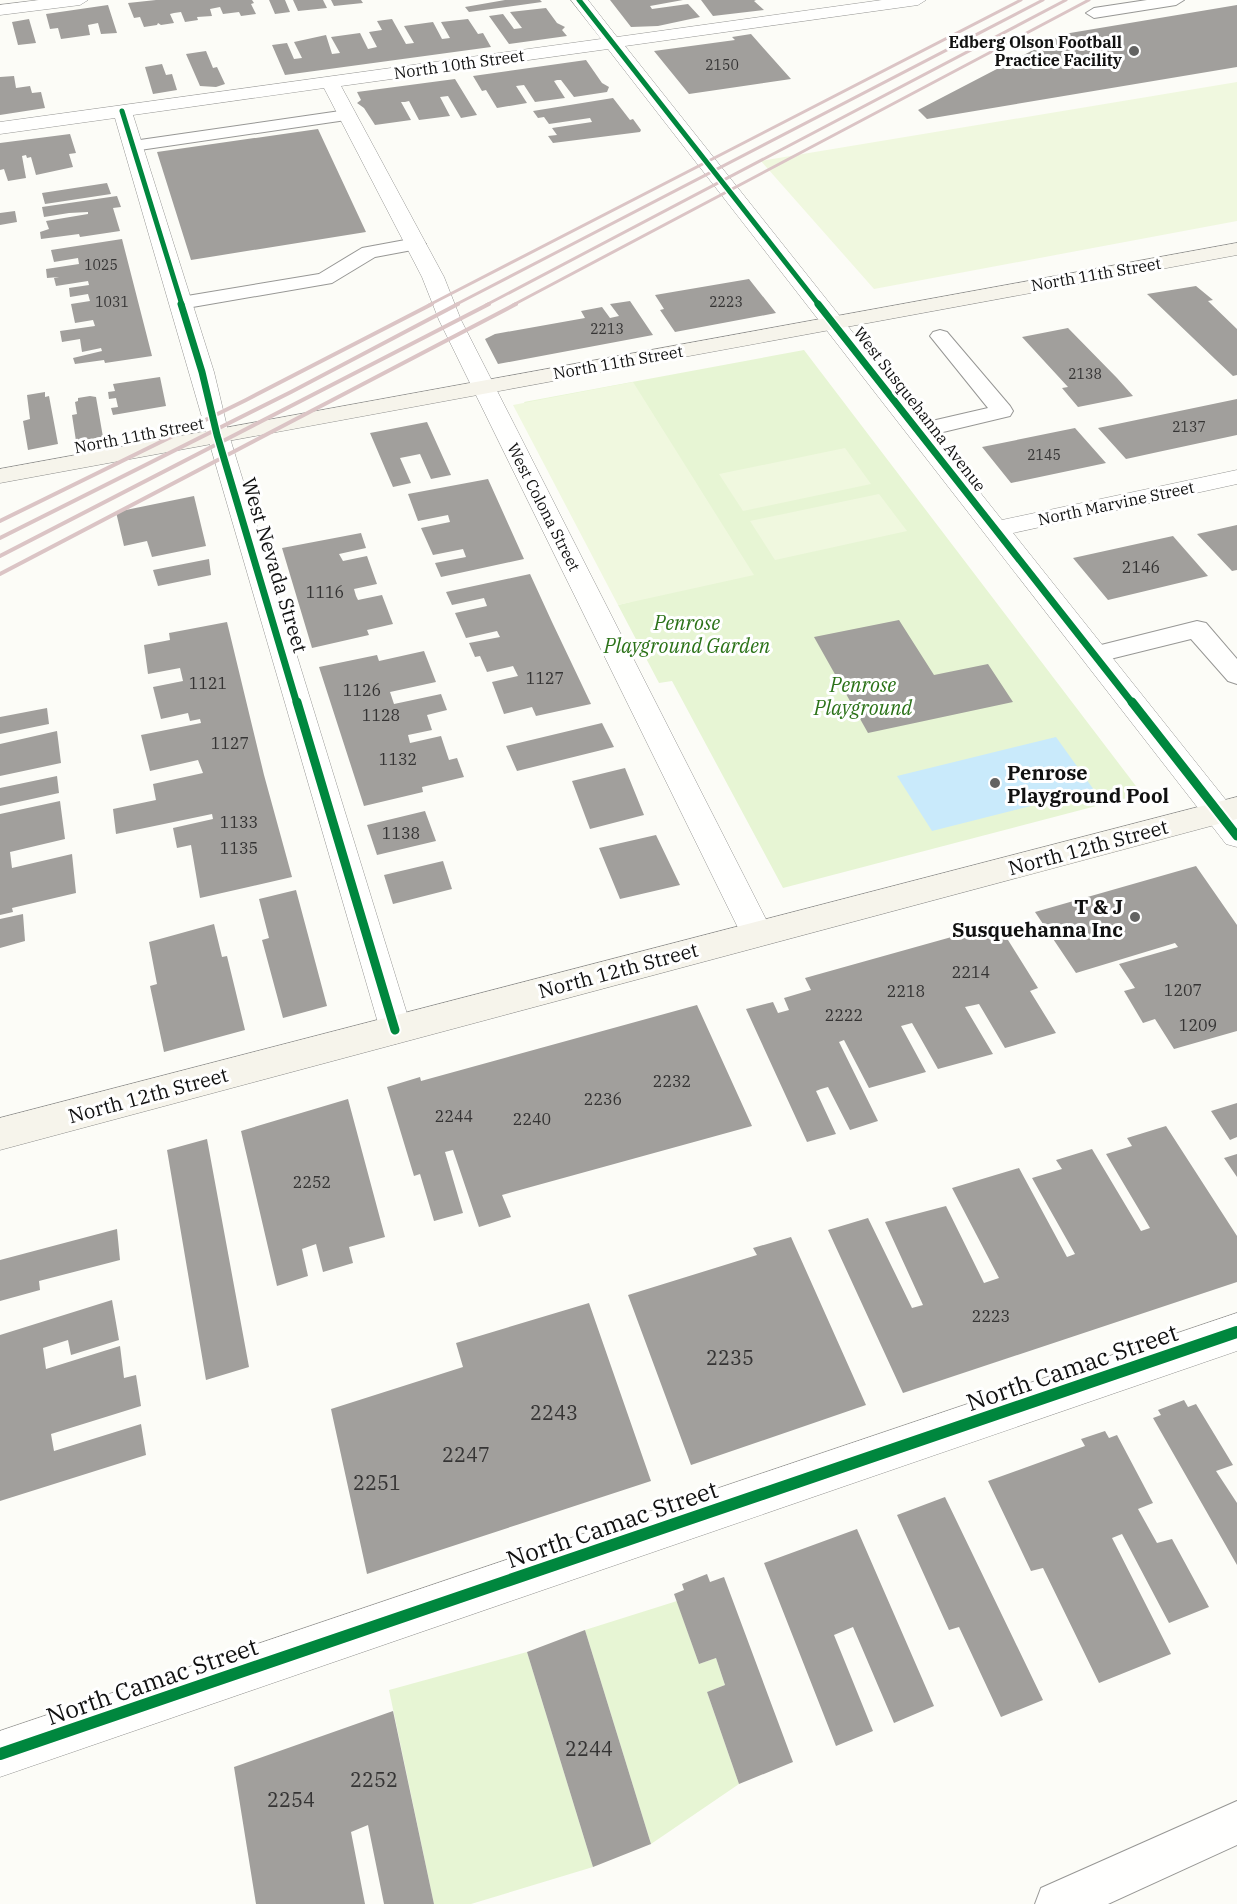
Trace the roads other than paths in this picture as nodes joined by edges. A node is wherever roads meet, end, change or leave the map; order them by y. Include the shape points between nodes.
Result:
1 (80, 0) edge
2 (579, 0) edge
3 (780, 0) edge
4 (918, 0) edge
5 (1176, 0) edge
6 (0, 10) edge
7 (1094, 13) dead end
8 (797, 17) junction
9 (612, 43) junction
10 (330, 82) junction
11 (122, 111) junction
12 (347, 115) junction
13 (0, 128) edge
14 (132, 146) junction
15 (416, 244) junction
16 (1236, 250) edge
17 (181, 303) junction
18 (832, 323) junction
19 (940, 336) dead end
20 (484, 386) junction
21 (918, 431) junction
22 (217, 435) junction
23 (0, 476) edge
24 (1237, 477) edge
25 (995, 529) junction
26 (1094, 655) junction
27 (1237, 675) edge
28 (1231, 819) edge
29 (757, 933) junction
30 (395, 1029) junction
31 (0, 1134) edge
32 (1237, 1332) edge
33 (0, 1754) edge
34 (1237, 1822) edge
35 (1057, 1904) edge

1 - 6 street
2 - 9 street, West Susquehanna Avenue
3 - 8 street
4 - 8 street, North 10th Street
5 - 7 lane
8 - 9 street, North 10th Street
9 - 10 street, North 10th Street
9 - 18 street, West Susquehanna Avenue
10 - 11 street, North 10th Street
10 - 12 street, West Colona Street
11 - 13 street, North 10th Street
11 - 14 street, West Nevada Street
12 - 14 lane
12 - 15 street, West Colona Street
14 - 17 street, West Nevada Street
15 - 17 lane via 369,252 325,279
15 - 20 street, West Colona Street
16 - 18 main road, North 11th Street
17 - 22 street, West Nevada Street
18 - 20 main road, North 11th Street
18 - 21 street, West Susquehanna Avenue
19 - 21 lane via 1002,411
20 - 22 main road, North 11th Street
20 - 29 street, West Colona Street
21 - 25 street, West Susquehanna Avenue
22 - 23 main road, North 11th Street
22 - 30 street, West Nevada Street
24 - 25 street, North Marvine Street
25 - 26 street, West Susquehanna Avenue
26 - 27 lane via 1197,628
26 - 28 street, West Susquehanna Avenue
28 - 29 main road, North 12th Street
29 - 30 main road, North 12th Street
30 - 31 main road, North 12th Street
32 - 33 street, North Camac Street
34 - 35 lane

